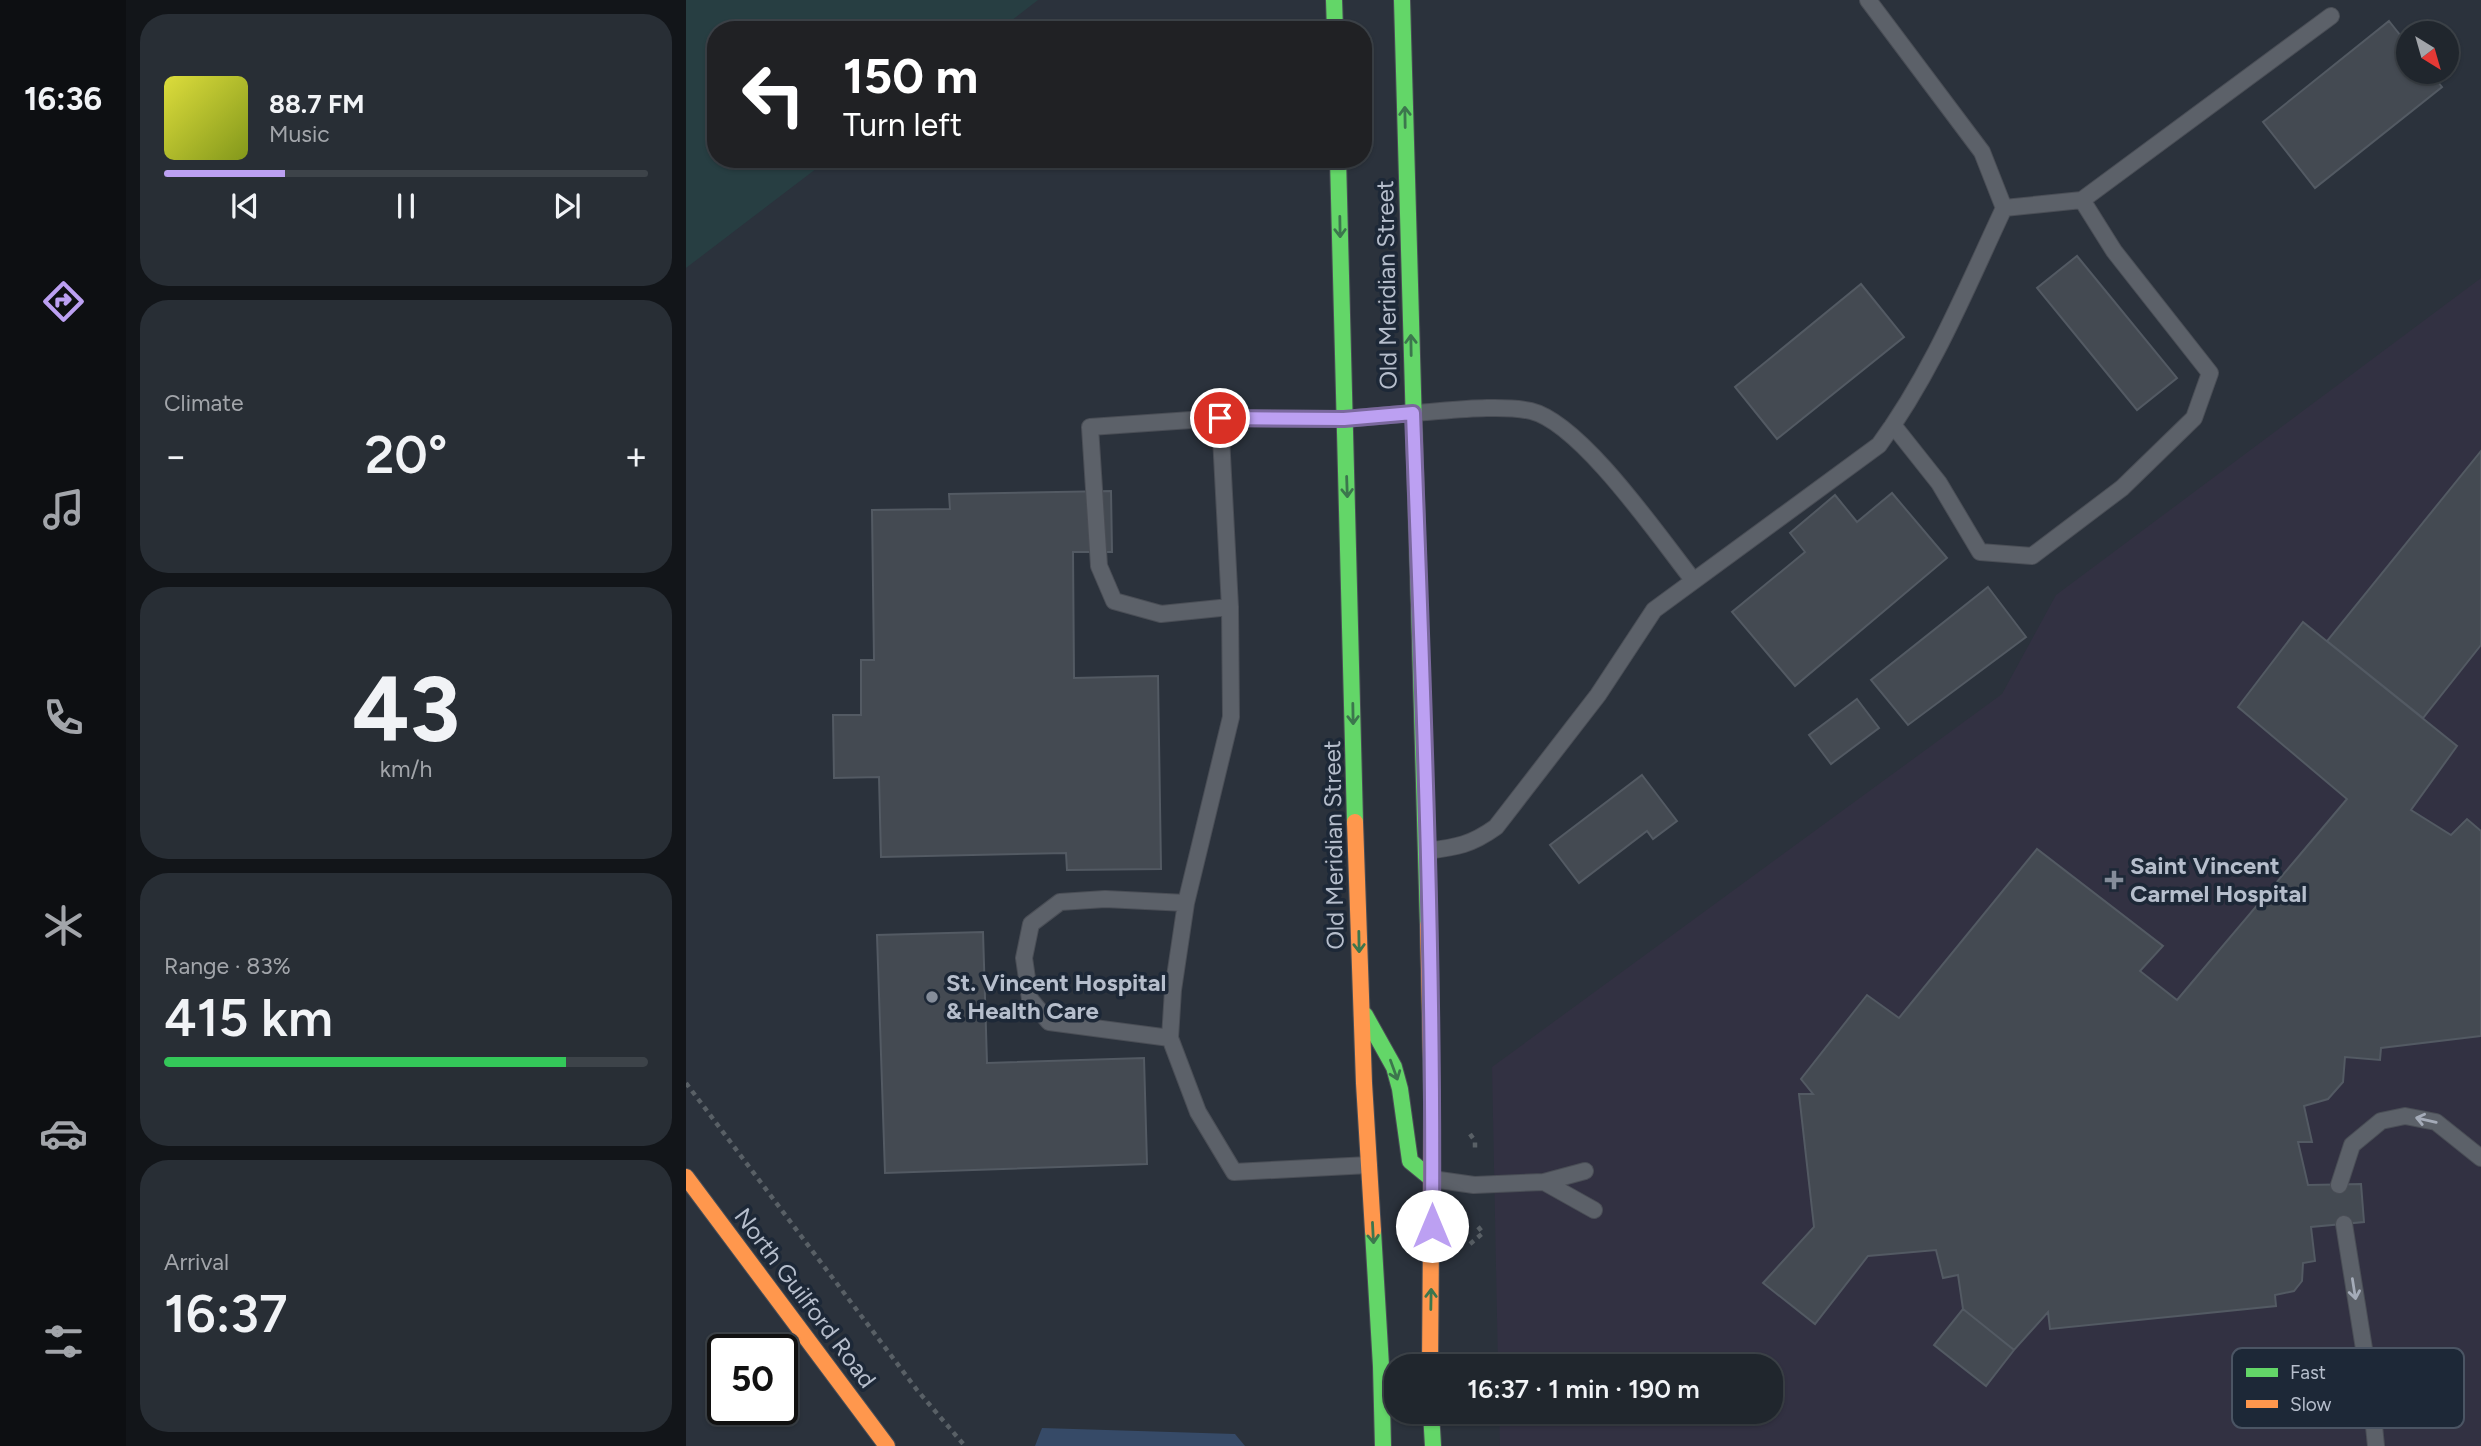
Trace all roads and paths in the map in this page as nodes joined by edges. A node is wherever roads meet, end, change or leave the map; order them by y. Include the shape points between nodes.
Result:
1 (1334, 0) edge
2 (1402, 0) edge
3 (1868, 0) edge
4 (2331, 16) dead end
5 (1335, 21) edge
6 (1338, 168) edge
7 (2082, 200) junction
8 (2004, 208) junction
9 (1413, 413) junction
10 (1220, 418) junction
11 (1344, 419) junction
12 (1893, 425) junction
13 (1693, 580) junction
14 (1230, 607) junction
15 (1427, 851) junction
16 (1186, 903) junction
17 (1362, 1010) junction
18 (1170, 1038) junction
19 (686, 1083) edge
20 (2481, 1158) edge
21 (1370, 1165) junction
22 (1585, 1171) dead end
23 (686, 1177) edge
24 (1432, 1179) junction
25 (1544, 1182) junction
26 (2339, 1185) dead end
27 (1594, 1210) dead end
28 (2344, 1224) dead end
29 (2363, 1348) edge
30 (1430, 1354) edge
31 (1432, 1424) edge
32 (2374, 1428) edge
33 (887, 1446) edge
34 (965, 1446) edge
35 (1383, 1446) edge
36 (1433, 1446) edge
37 (2376, 1446) edge

1 - 5 main road
9 -> 2 main road, Old Meridian Street
3 - 8 lane via 1982,152
4 - 7 lane
6 -> 11 main road, Old Meridian Street
7 - 8 lane
7 - 12 lane via 2115,251 2210,373 2193,418 2122,488 2032,556 1980,552 1939,483
8 - 12 lane via 1938,349
9 - 11 main road
9 - 13 lane via 1505,409 1546,417 1601,464
9 - 15 main road, Old Meridian Street
10 - 11 lane
10 - 14 lane
10 - 14 lane via 1090,426 1099,566 1114,601 1161,614
11 -> 17 main road, Old Meridian Street
12 - 13 lane via 1879,444
13 - 15 lane via 1654,610 1598,695 1496,827 1476,842
14 - 16 lane via 1231,717
15 - 24 main road, Old Meridian Street
16 - 18 lane via 1172,990
16 - 18 lane via 1060,902 1031,924 1024,958 1030,999 1049,1022
17 - 21 main road, Old Meridian Street
17 -> 24 main road via 1394,1067 1410,1161
18 - 21 lane via 1198,1112 1234,1172
19 - 34 path via 917,1390
20 -> 26 lane via 2436,1122 2405,1116 2381,1121 2352,1145
21 -> 35 main road, Old Meridian Street
22 - 25 lane
23 - 33 main road, North Guilford Road
24 - 25 lane via 1474,1185
30 -> 24 main road, Old Meridian Street
25 - 27 lane
28 -> 29 lane
31 - 36 main road
32 -> 37 lane

